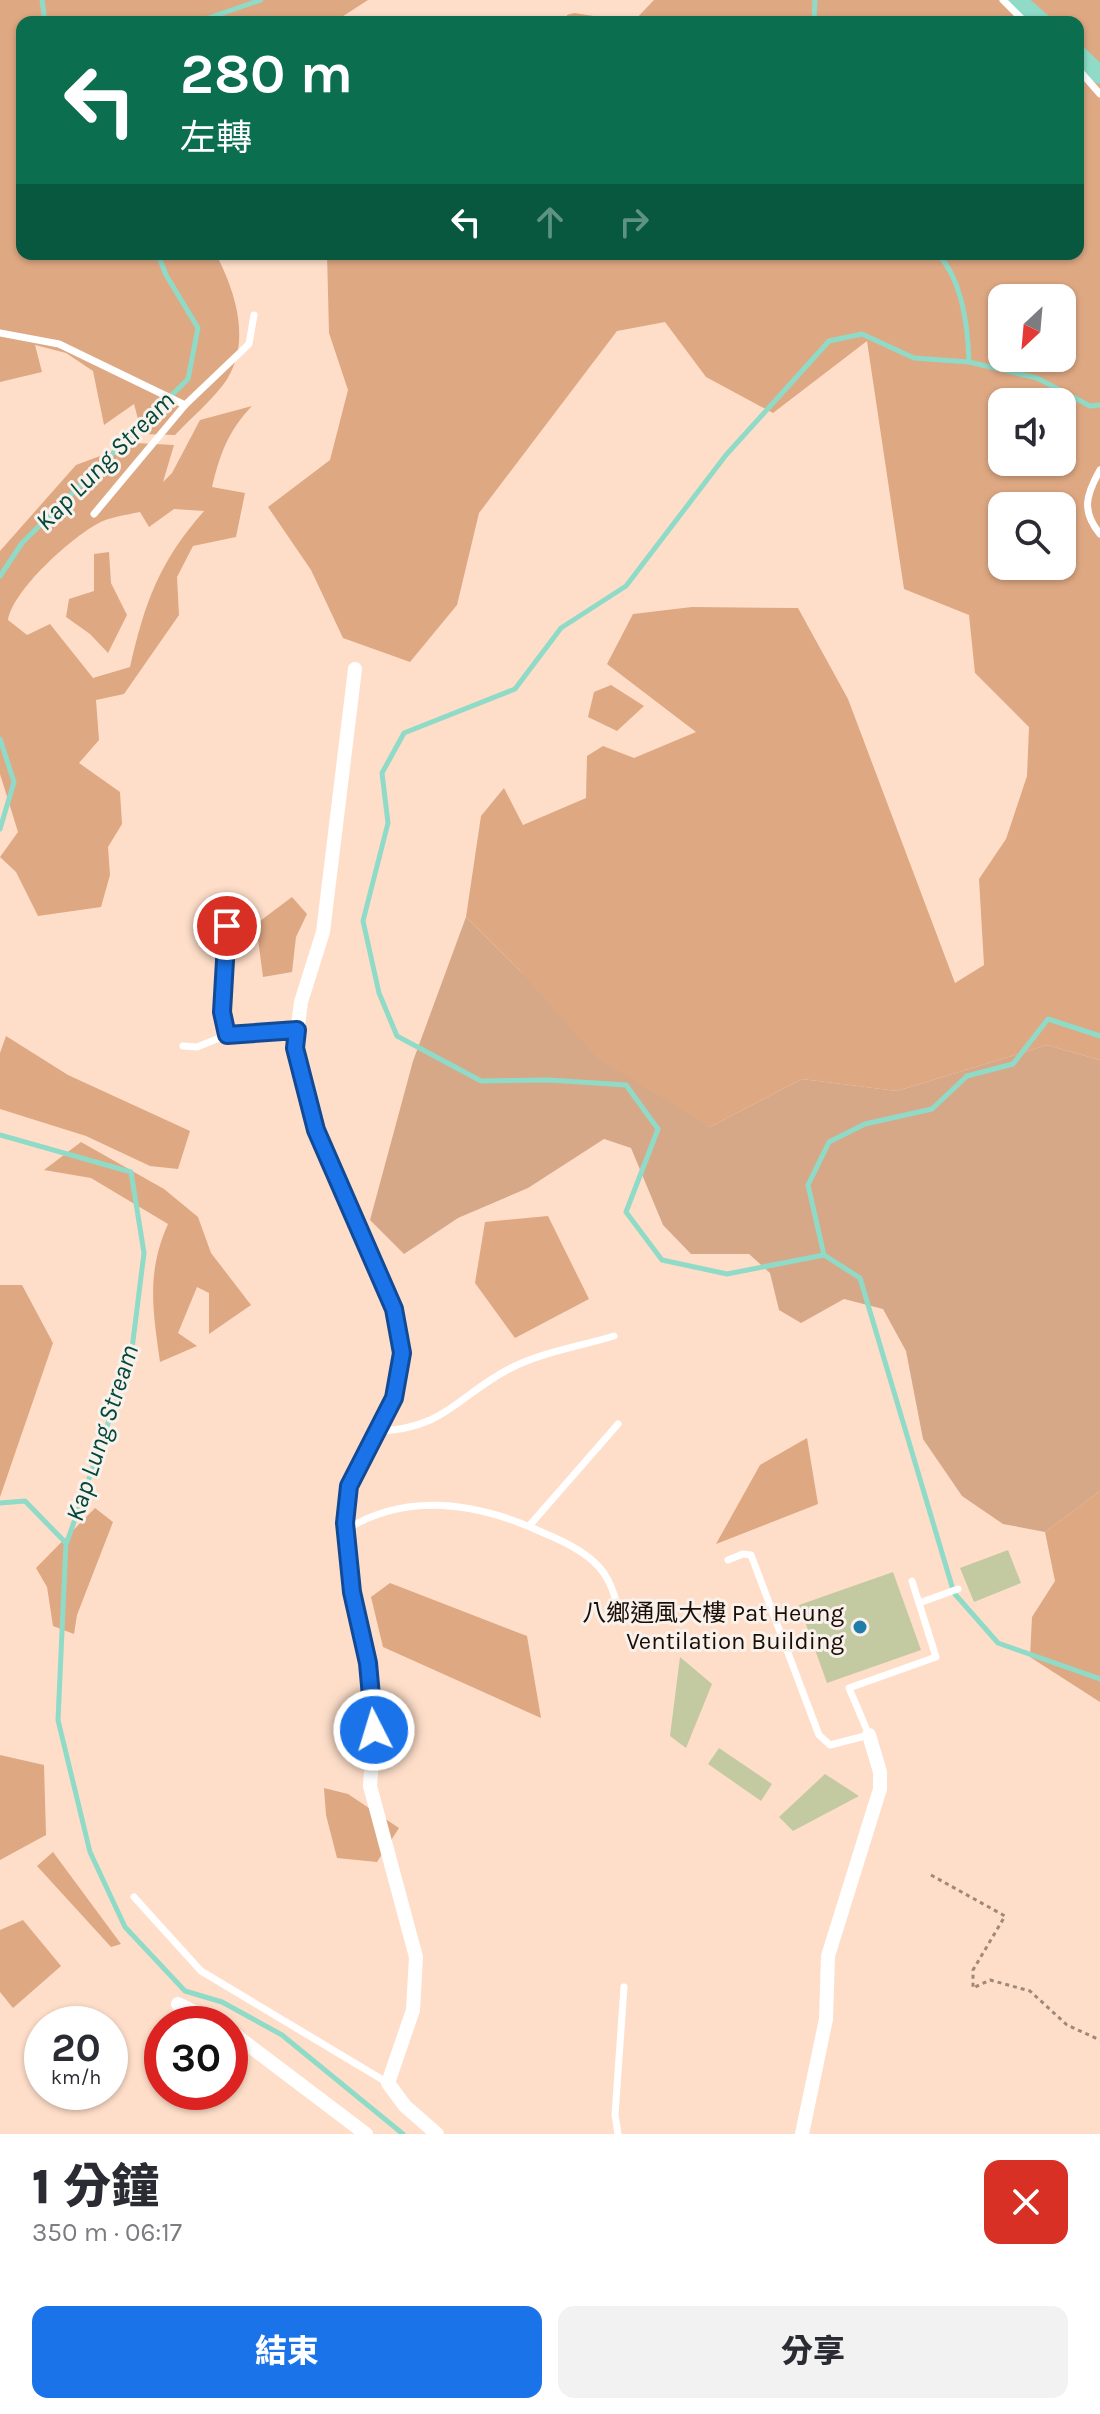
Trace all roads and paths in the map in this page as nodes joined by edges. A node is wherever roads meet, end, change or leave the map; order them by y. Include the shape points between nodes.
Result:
1 (1003, 0) edge
2 (1019, 16) edge
3 (1084, 76) edge
4 (1100, 94) edge
5 (254, 315) dead end
6 (0, 333) edge
7 (185, 405) junction
8 (1100, 470) edge
9 (94, 514) dead end
10 (1100, 534) edge
11 (355, 669) dead end
12 (227, 926) dead end
13 (297, 1030) junction
14 (227, 1035) junction
15 (183, 1046) dead end
16 (614, 1336) dead end
17 (618, 1424) dead end
18 (374, 1432) junction
19 (529, 1526) junction
20 (345, 1530) junction
21 (728, 1560) dead end
22 (912, 1581) dead end
23 (958, 1589) dead end
24 (919, 1603) junction
25 (620, 1616) dead end
26 (869, 1735) junction
27 (931, 1875) dead end
28 (134, 1897) dead end
29 (624, 1987) dead end
30 (178, 2004) dead end
31 (182, 2006) edge
32 (1100, 2040) edge
33 (248, 2045) edge
34 (388, 2083) junction
35 (366, 2134) edge
36 (437, 2134) edge
37 (618, 2134) edge
38 (802, 2134) edge

1 - 2 lane
3 - 4 lane
5 - 7 lane via 249,344
6 - 7 lane via 59,344
7 - 9 lane
8 - 10 lane via 1086,507
11 - 13 street via 323,932
12 - 14 lane via 222,1012
13 - 14 lane
13 - 18 street via 295,1048 316,1130 394,1309 402,1353 394,1398
14 - 15 lane via 197,1047
16 - 18 lane via 514,1366 422,1425
17 - 19 lane
18 - 20 street via 349,1486
19 - 20 lane via 463,1506 415,1505 384,1511
19 - 25 lane via 595,1562 613,1590
20 - 34 street via 368,1663 374,1730 370,1786 416,1957 413,2010
21 - 26 lane via 751,1555 824,1743
22 - 24 lane
23 - 24 lane
24 - 26 lane via 936,1657 849,1688
26 - 38 street via 880,1789 828,1956 826,2019
27 - 32 path via 1005,1916 973,1970 973,1988 990,1980 1030,1991 1067,2025
28 - 34 lane via 201,1971
29 - 37 lane
30 - 31 street
33 - 35 street
34 - 36 street

